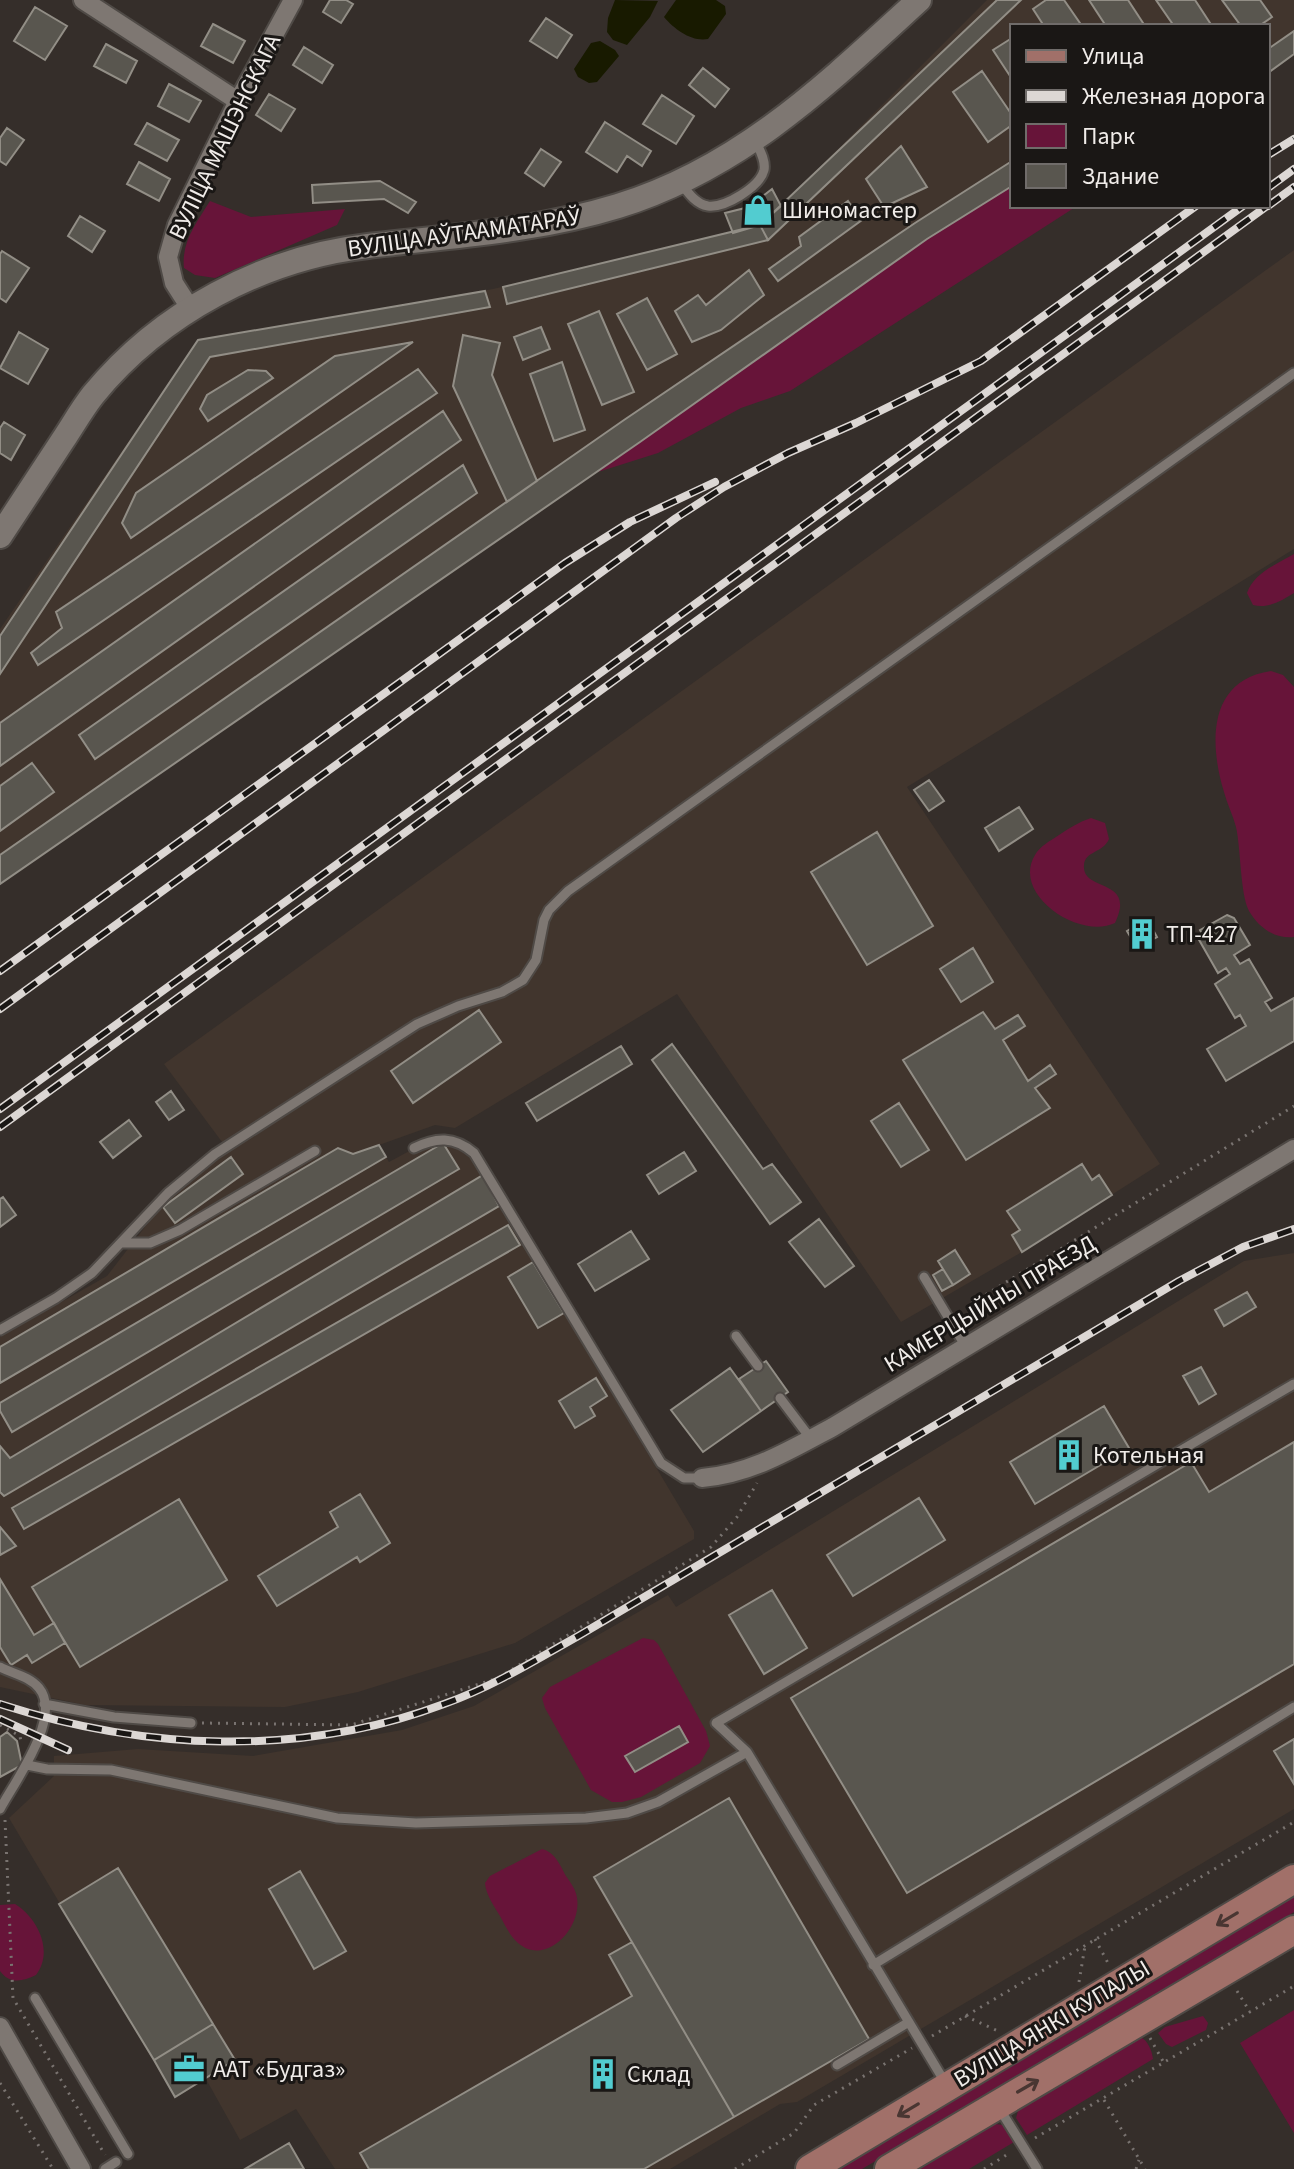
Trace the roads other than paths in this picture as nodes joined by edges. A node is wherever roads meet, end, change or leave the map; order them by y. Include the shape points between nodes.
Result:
1 (83, 0) edge
2 (293, 0) edge
3 (919, 0) edge
4 (238, 101) junction
5 (755, 140) junction
6 (680, 182) junction
7 (190, 308) junction
8 (1294, 373) edge
9 (0, 536) edge
10 (414, 1148) dead end
11 (1294, 1149) edge
12 (315, 1151) dead end
13 (121, 1243) junction
14 (924, 1277) dead end
15 (0, 1330) edge
16 (736, 1336) dead end
17 (966, 1347) junction
18 (758, 1366) dead end
19 (1294, 1384) edge
20 (780, 1398) dead end
21 (811, 1439) junction
22 (702, 1478) joint
23 (0, 1667) edge
24 (44, 1704) junction
25 (1294, 1707) edge
26 (191, 1723) road end
27 (747, 1752) junction
28 (27, 1765) junction
29 (0, 1809) edge
30 (1294, 1879) edge
31 (1294, 1930) edge
32 (873, 1965) junction
33 (35, 1998) dead end
34 (909, 2022) junction
35 (0, 2027) edge
36 (837, 2065) dead end
37 (948, 2087) junction
38 (997, 2105) junction
39 (128, 2154) dead end
40 (81, 2169) edge
41 (810, 2169) edge
42 (889, 2169) edge
43 (1037, 2169) edge

1 - 4 street
2 - 4 street, ВУЛІЦА МАШЭНСКАГА
3 - 5 main road, ВУЛІЦА АЎТААМАТАРАЎ via 821,89
4 - 7 street, ВУЛІЦА МАШЭНСКАГА via 177,225 168,257 174,283
5 - 6 main road, ВУЛІЦА АЎТААМАТАРАЎ
5 - 6 lane via 764,172 742,195 708,206
6 - 7 main road, ВУЛІЦА АЎТААМАТАРАЎ via 588,215 482,235 324,254 236,284
7 - 9 main road via 126,358 92,396
8 - 13 lane via 568,891 544,920 536,960 523,980 417,1024 233,1143 182,1180
10 - 22 lane via 453,1140 474,1153 661,1463 684,1478
11 - 17 street, КАМЕРЦЫЙНЫ ПРАЕЗД
12 - 13 lane via 173,1234 150,1243
13 - 15 lane via 74,1286
14 - 17 lane
16 - 18 lane
17 - 21 street, КАМЕРЦЫЙНЫ ПРАЕЗД
19 - 27 lane via 716,1723
20 - 21 lane
21 - 22 street, КАМЕРЦЫЙНЫ ПРАЕЗД via 771,1461
23 - 24 lane via 37,1686
24 - 26 lane
24 - 28 lane via 41,1730
25 - 32 lane
27 - 28 lane via 658,1802 627,1813 430,1823 337,1818 130,1774
27 - 32 lane
28 - 29 lane
30 -> 37 main road, ВУЛІЦА ЯНКІ КУПАЛЫ
38 -> 31 main road, ВУЛІЦА ЯНКІ КУПАЛЫ
32 - 34 lane
33 - 39 lane
34 - 36 lane
34 - 37 lane
35 - 40 street
37 -> 41 main road, ВУЛІЦА ЯНКІ КУПАЛЫ
38 - 42 main road, ВУЛІЦА ЯНКІ КУПАЛЫ
38 - 43 lane

